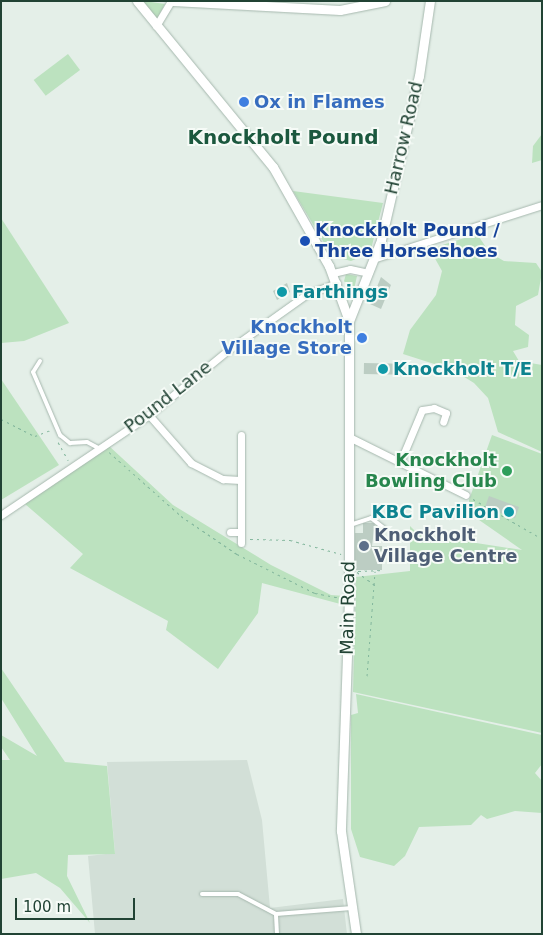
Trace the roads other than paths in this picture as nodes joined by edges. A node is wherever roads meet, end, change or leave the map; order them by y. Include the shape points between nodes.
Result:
1 (137, 1) edge
2 (172, 1) edge
3 (385, 1) edge
4 (430, 1) edge
5 (156, 26) junction
6 (542, 205) edge
7 (376, 258) junction
8 (369, 273) junction
9 (333, 274) junction
10 (337, 283) junction
11 (349, 321) junction
12 (40, 361) dead end
13 (150, 415) junction
14 (443, 422) dead end
15 (351, 438) junction
16 (242, 440) dead end
17 (101, 447) junction
18 (401, 460) junction
19 (240, 480) junction
20 (466, 495) road end
21 (1, 515) edge
22 (350, 525) junction
23 (384, 528) dead end
24 (230, 532) dead end
25 (202, 894) dead end
26 (352, 908) junction
27 (276, 914) junction
28 (277, 934) edge
29 (356, 934) edge

1 - 5 street, Main Road
2 - 3 street via 340,10
2 - 5 street
4 - 7 street, Harrow Road via 420,76
5 - 9 street, Main Road via 266,156
6 - 7 street
7 - 8 street, Harrow Road
8 - 9 street via 350,270
8 - 11 street, Harrow Road
9 - 10 street, Main Road
10 - 11 street, Main Road
10 - 13 street, Pound Lane via 291,305
11 - 15 street, Main Road
12 - 17 lane via 33,372 60,436 70,443 87,442
13 - 17 street, Pound Lane
13 - 19 street via 191,463 223,479
14 - 18 street via 446,413 434,408 422,410
15 - 18 street
15 - 22 street, Main Road
16 - 19 street
17 - 21 street, Pound Lane
18 - 20 street
19 - 24 street via 241,538
22 - 23 lane via 371,518
22 - 26 street, Main Road via 353,571 349,598 341,830
25 - 27 lane via 238,894
26 - 27 lane
26 - 29 street, Main Road
27 - 28 lane

